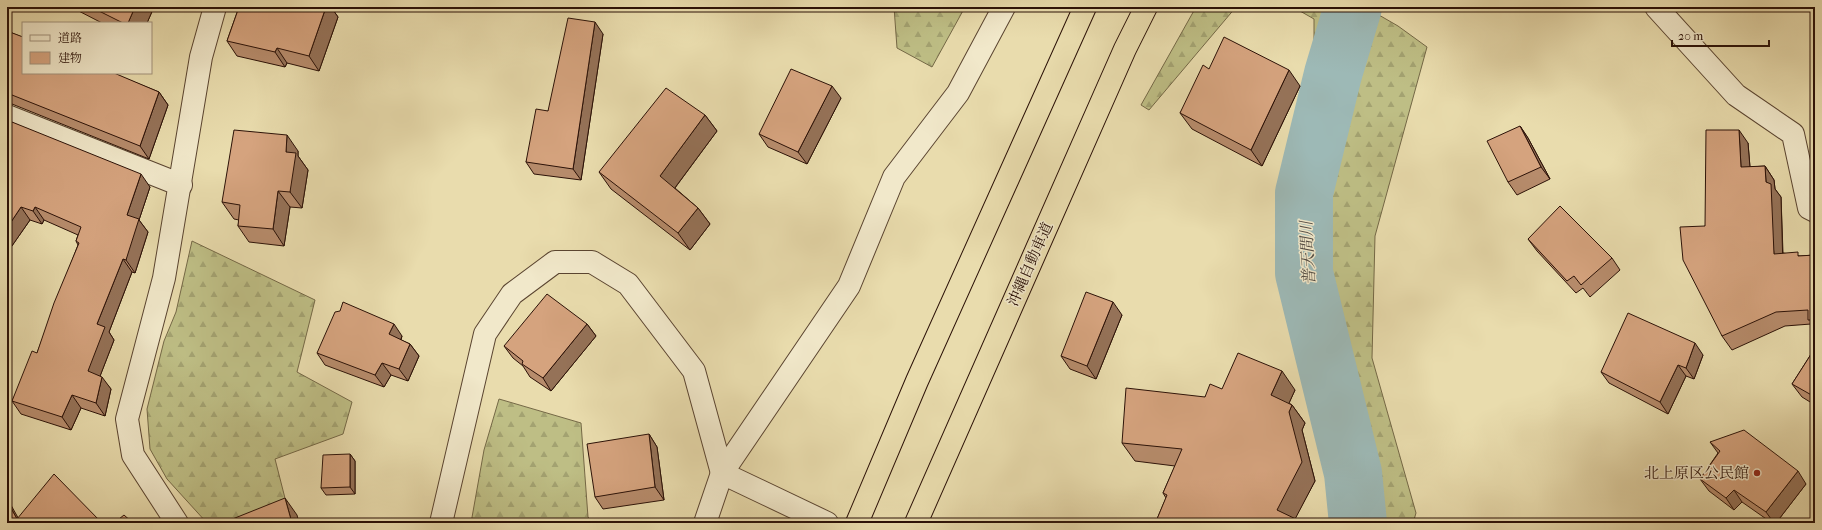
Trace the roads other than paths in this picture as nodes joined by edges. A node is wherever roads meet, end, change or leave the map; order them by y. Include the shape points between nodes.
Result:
1 (215, 7) edge
2 (1004, 7) edge
3 (1085, 7) edge
4 (1146, 7) edge
5 (1656, 7) edge
6 (7, 116) edge
7 (181, 185) junction
8 (1815, 211) edge
9 (722, 473) junction
10 (176, 523) edge
11 (440, 523) edge
12 (705, 523) edge
13 (827, 523) edge
14 (857, 523) edge
15 (916, 523) edge

1 - 7 street via 201,57
2 - 9 street via 958,93 894,177 849,286
3 - 14 highway via 924,366
4 - 15 highway, 沖縄自動車道 via 1125,49
5 - 8 street via 1736,95 1793,134 1809,208
6 - 7 street
7 - 10 street via 164,278 127,419 133,455
9 - 11 street via 694,371 628,284 592,262 554,262 512,294 485,334
9 - 12 street
9 - 13 street

